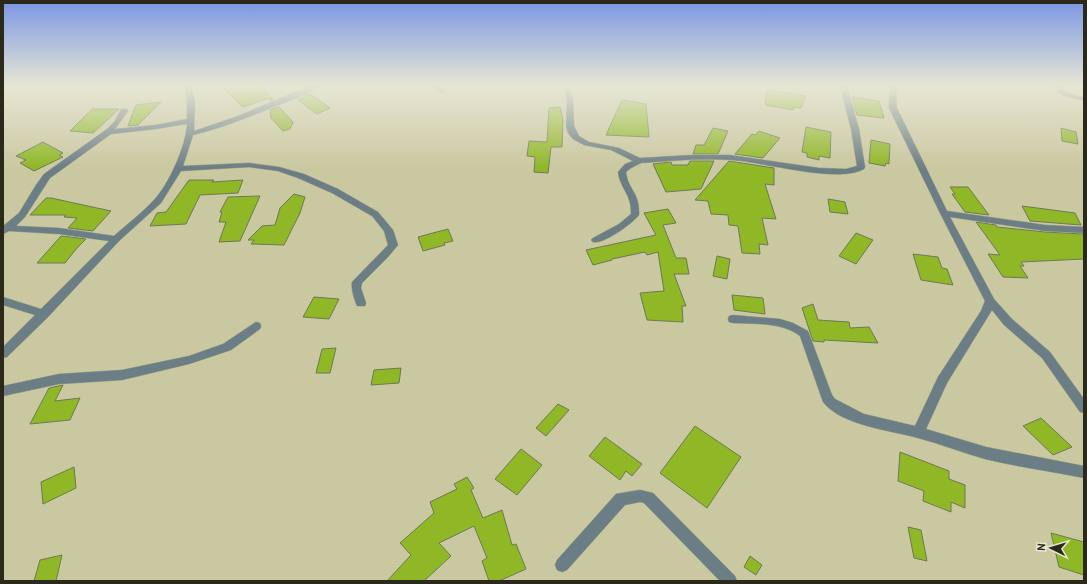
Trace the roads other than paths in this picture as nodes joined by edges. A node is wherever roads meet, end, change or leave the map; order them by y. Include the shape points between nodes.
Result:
1 (123, 113) edge
2 (190, 113) edge
3 (253, 113) edge
4 (570, 113) edge
5 (851, 113) edge
6 (896, 113) edge
7 (190, 121) junction
8 (109, 132) junction
9 (190, 134) junction
10 (639, 160) junction
11 (178, 168) junction
12 (944, 213) junction
13 (5, 229) edge
14 (1084, 230) edge
15 (116, 239) junction
16 (596, 240) dead end
17 (3, 301) edge
18 (990, 301) junction
19 (361, 303) dead end
20 (44, 314) junction
21 (733, 319) dead end
22 (256, 326) dead end
23 (3, 354) edge
24 (3, 392) edge
25 (1084, 408) edge
26 (918, 432) junction
27 (1084, 472) edge
28 (562, 565) dead end
29 (730, 581) edge

1 - 8 street via 121,120
2 - 7 street
3 - 9 street
4 - 10 street via 570,127 576,139 586,144 613,148
5 - 10 street via 855,129 860,167 858,169 810,169 742,158 719,157
6 - 12 street
7 - 8 street
7 - 9 street
8 - 13 street via 48,175 21,216
9 - 11 street
10 - 16 street via 622,172 635,202 635,215 622,226
11 - 15 street via 158,201
11 - 19 street via 249,165 278,169 334,191 375,214 388,230 393,246 357,282 356,288
12 - 14 street via 1045,228
12 - 18 street
13 - 15 street via 58,231
15 - 20 street
17 - 20 street
18 - 25 street via 1008,322 1046,355
18 - 26 street via 986,312 942,380
20 - 23 street
21 - 26 street via 769,321 799,329 804,334 826,398 831,403 863,419
22 - 24 street via 227,347 189,360 122,375 59,379
26 - 27 street via 986,453
28 - 29 street via 621,499 640,496 648,498

